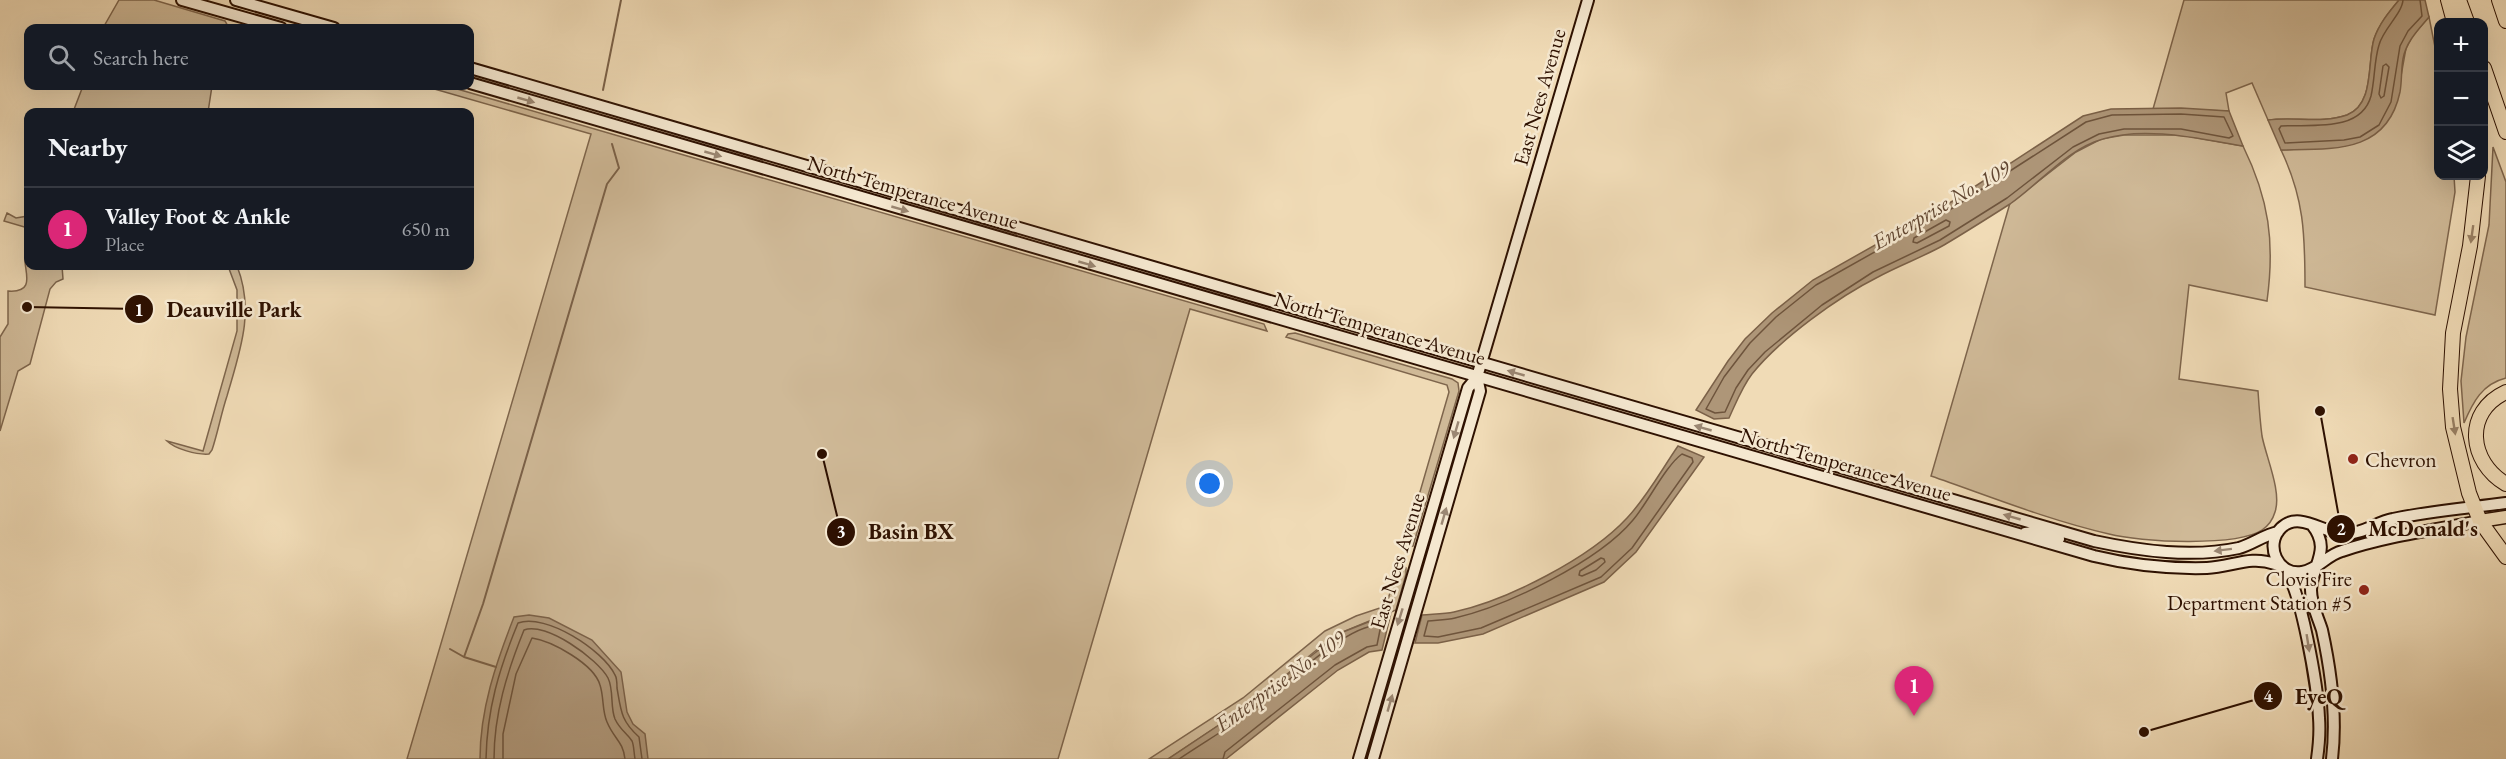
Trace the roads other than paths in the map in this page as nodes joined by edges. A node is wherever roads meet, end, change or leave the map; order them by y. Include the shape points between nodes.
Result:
1 (182, 0) edge
2 (236, 0) edge
3 (1588, 0) edge
4 (2448, 0) edge
5 (2459, 0) edge
6 (2502, 7) edge
7 (237, 16) junction
8 (2453, 18) edge
9 (2466, 18) edge
10 (2506, 21) edge
11 (266, 24) edge
12 (294, 24) edge
13 (320, 24) edge
14 (474, 69) edge
15 (2485, 72) edge
16 (474, 84) edge
17 (2506, 132) edge
18 (2478, 180) edge
19 (1481, 363) junction
20 (1477, 377) junction
21 (2506, 392) edge
22 (2506, 484) edge
23 (2506, 503) edge
24 (2474, 507) junction
25 (2506, 517) edge
26 (2480, 521) junction
27 (2312, 525) junction
28 (2278, 532) junction
29 (2020, 535) junction
30 (2116, 546) junction
31 (2506, 557) edge
32 (2317, 566) junction
33 (2283, 568) junction
34 (1359, 759) edge
35 (1373, 759) edge
36 (2317, 759) edge
37 (2332, 759) edge

1 - 7 main road
2 - 13 main road
3 - 19 main road, East Nees Avenue
4 - 8 highway
5 - 9 highway
6 - 10 highway
7 - 11 main road
7 - 12 main road via 250,11
14 - 19 main road, North Temperance Avenue
15 - 17 highway
16 -> 20 main road, North Temperance Avenue
18 -> 24 highway via 2450,363 2453,427
19 - 20 main road, East Nees Avenue
30 -> 19 main road, North Temperance Avenue
20 - 29 main road, North Temperance Avenue
20 -> 34 main road, East Nees Avenue via 1468,388
35 -> 20 main road, East Nees Avenue via 1480,391
21 - 22 highway via 2486,408 2477,426 2476,442 2485,466
23 - 24 main road
24 - 26 highway
24 - 27 main road via 2391,519 2352,533
25 - 26 main road
26 - 31 highway
26 - 32 main road via 2342,550
27 - 28 main road via 2294,521
27 - 32 main road via 2321,544
28 -> 30 main road, North Temperance Avenue via 2247,546 2211,552 2154,552
28 - 33 main road via 2274,551
29 - 30 main road via 2030,531 2087,546
29 - 33 main road, North Temperance Avenue via 2128,563 2207,568 2252,560
32 - 33 main road via 2299,573
32 - 37 main road via 2311,594 2322,630 2332,700
33 -> 36 main road via 2298,599 2305,627 2319,715

